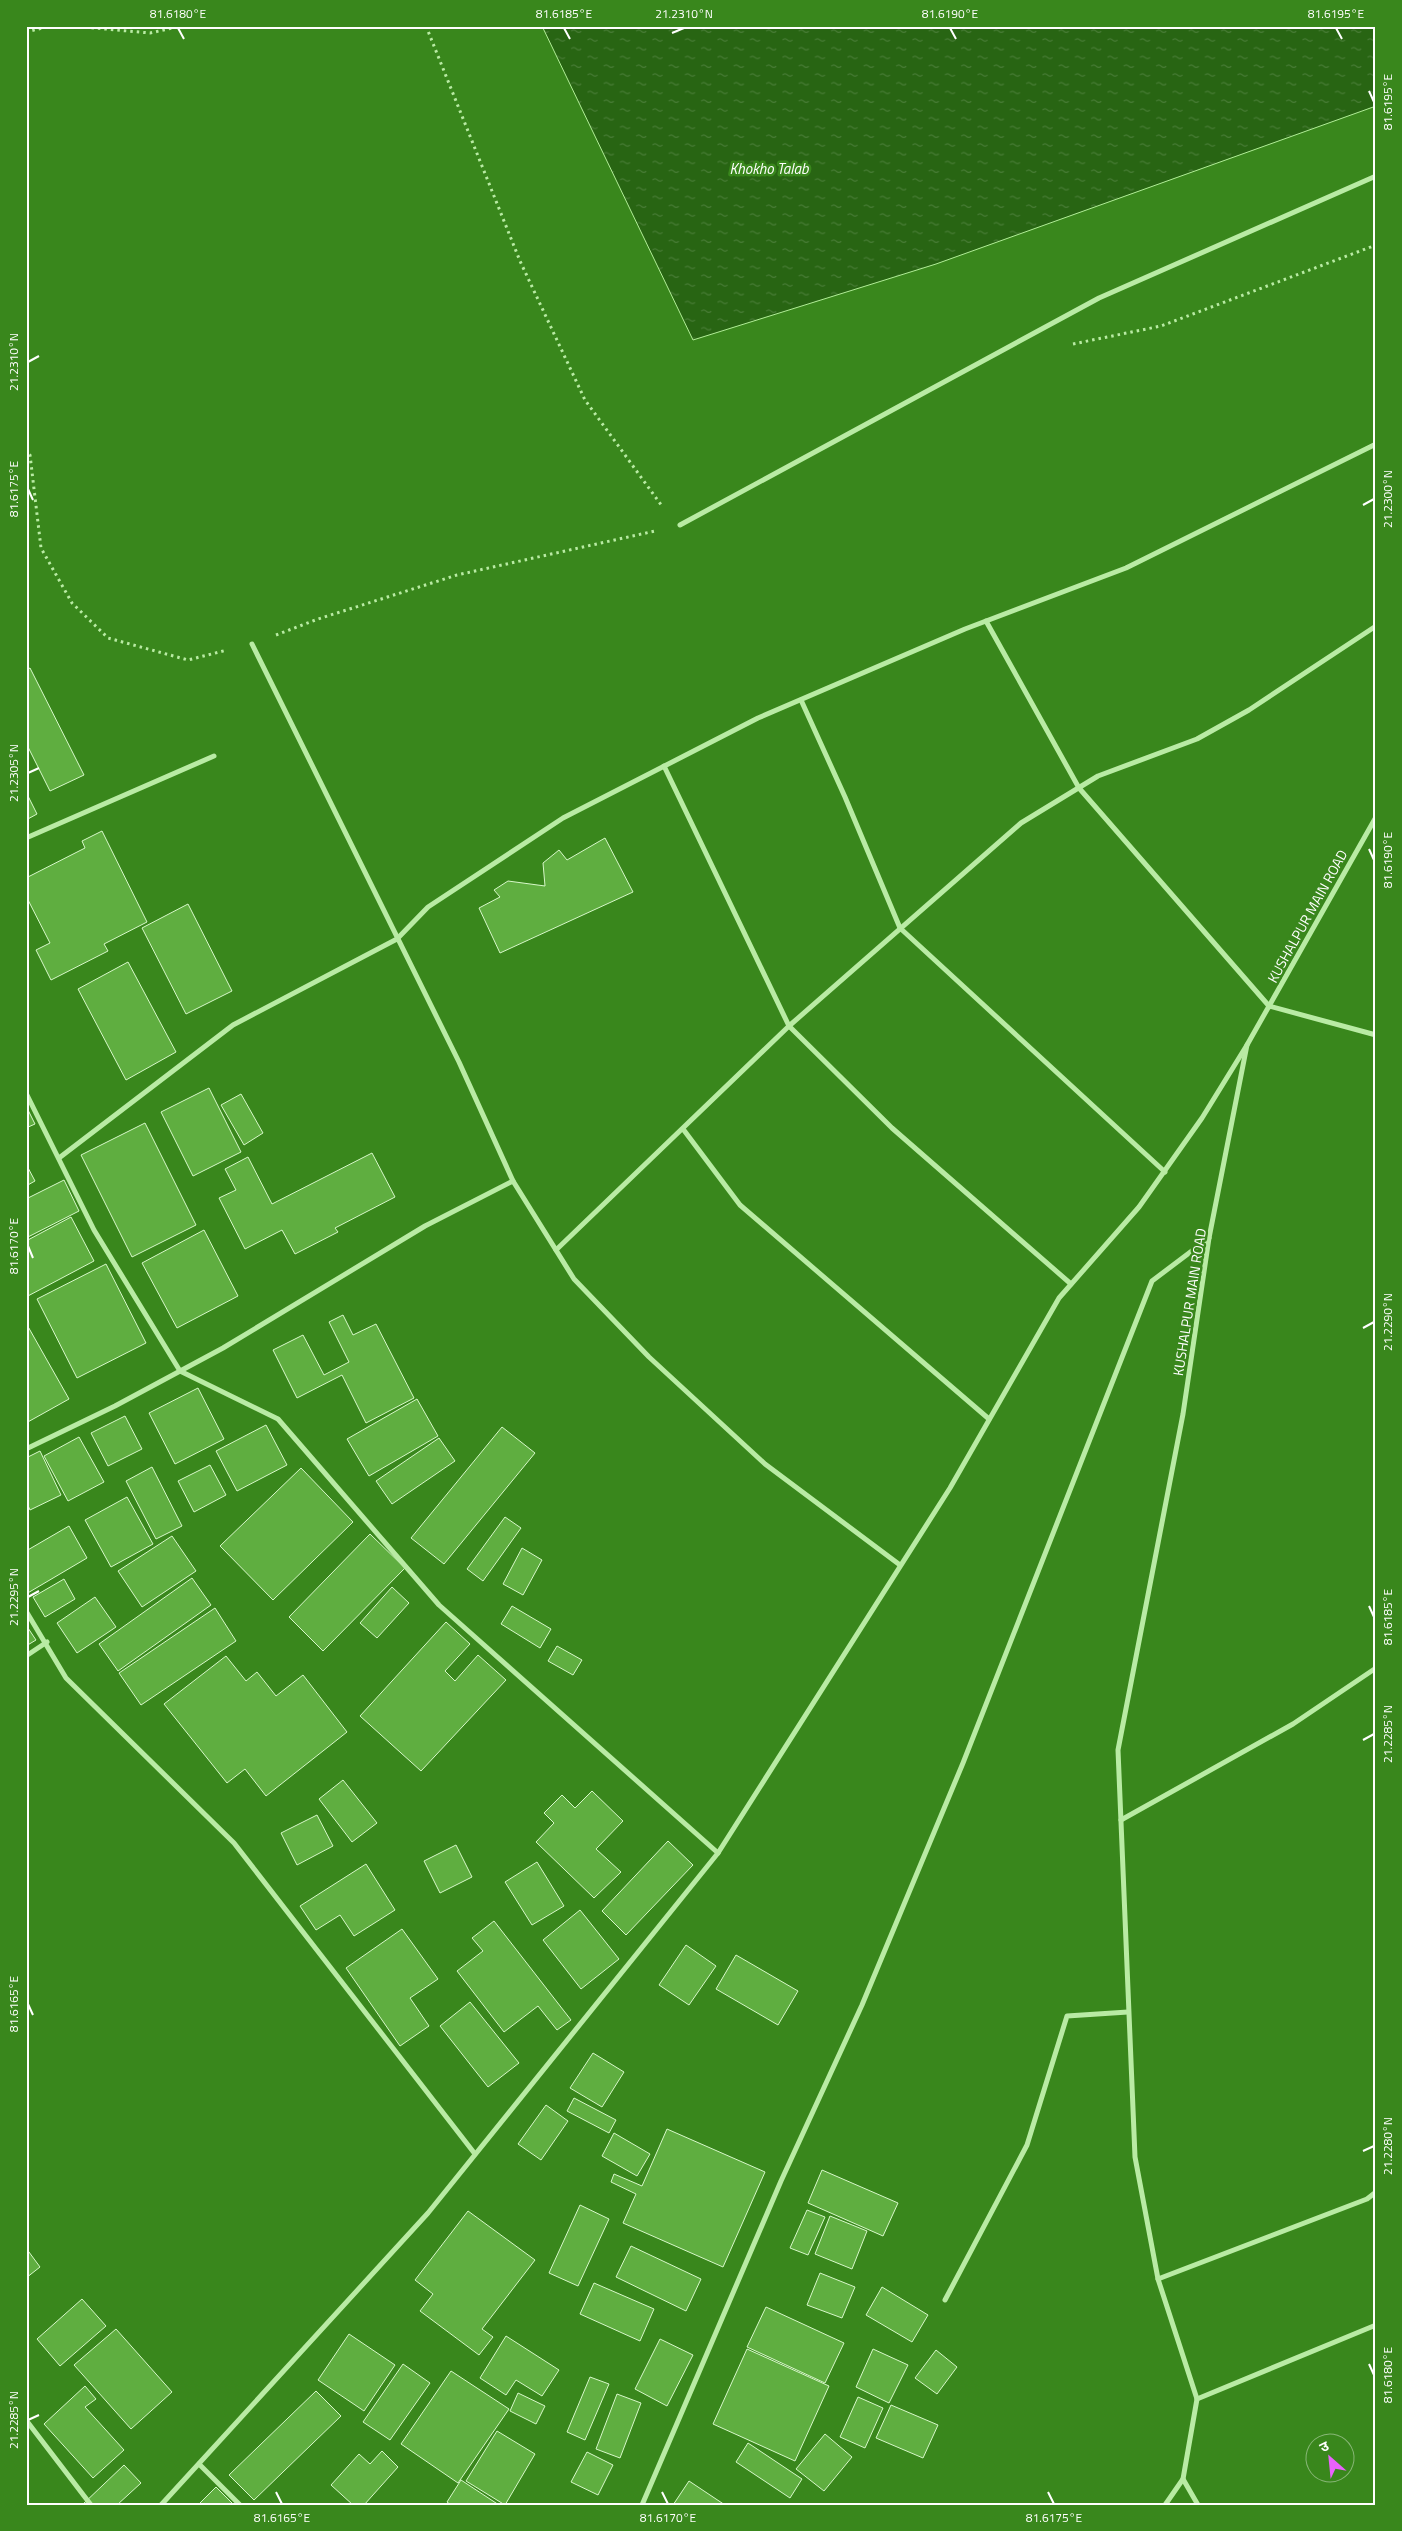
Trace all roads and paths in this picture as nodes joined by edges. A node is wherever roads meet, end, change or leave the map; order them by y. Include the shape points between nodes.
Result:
1 (51, 26) edge
2 (72, 26) edge
3 (182, 26) edge
4 (426, 26) edge
5 (26, 32) edge
6 (1376, 176) edge
7 (1376, 245) edge
8 (1068, 345) dead end
9 (1376, 444) edge
10 (26, 449) edge
11 (680, 525) junction
12 (986, 621) junction
13 (1376, 626) edge
14 (252, 644) junction
15 (800, 700) junction
16 (214, 756) dead end
17 (664, 766) junction
18 (1079, 788) junction
19 (1376, 817) edge
20 (26, 838) edge
21 (900, 928) junction
22 (397, 939) junction
23 (1269, 1006) junction
24 (788, 1026) junction
25 (1376, 1035) edge
26 (1248, 1045) junction
27 (26, 1093) edge
28 (682, 1129) junction
29 (59, 1158) junction
30 (1165, 1172) junction
31 (513, 1181) junction
32 (1209, 1238) junction
33 (556, 1250) junction
34 (1071, 1284) junction
35 (180, 1371) junction
36 (989, 1419) junction
37 (26, 1449) edge
38 (900, 1565) junction
39 (26, 1610) edge
40 (47, 1642) junction
41 (26, 1656) edge
42 (1376, 1668) edge
43 (1121, 1820) junction
44 (718, 1852) junction
45 (1128, 2012) junction
46 (475, 2154) junction
47 (1376, 2192) edge
48 (1158, 2279) junction
49 (945, 2300) dead end
50 (1376, 2325) edge
51 (1197, 2398) junction
52 (26, 2420) edge
53 (199, 2464) junction
54 (1183, 2479) junction
55 (91, 2505) edge
56 (161, 2505) edge
57 (240, 2505) edge
58 (642, 2505) edge
59 (1165, 2505) edge
60 (1198, 2505) edge

1 - 5 path
2 - 3 path via 150,33
4 - 11 path via 520,260 585,400 663,507
6 - 11 street via 1099,298
7 - 8 path via 1161,326
9 - 12 street via 1126,568
10 - 14 path via 30,455 42,548 72,603 108,638 188,660
11 - 14 path via 457,575 318,619
12 - 15 street
12 - 18 street
13 - 18 street via 1249,710 1197,739 1098,776
14 - 22 street
15 - 17 street
15 - 21 street via 846,797
16 - 20 street
17 - 22 street via 563,818 428,907
17 - 24 street
18 - 21 street via 1021,823
18 - 23 street
19 - 23 street, KUSHALPUR MAIN ROAD
21 - 24 street
21 - 30 street
22 - 29 street via 233,1025
22 - 31 street via 459,1062
23 - 25 street
23 - 26 street, KUSHALPUR MAIN ROAD
24 - 28 street
24 - 34 street via 892,1128
26 - 30 street
26 - 32 street, KUSHALPUR MAIN ROAD
27 - 29 street
28 - 33 street
28 - 36 street via 740,1205
29 - 35 street via 94,1230
30 - 34 street via 1139,1207
31 - 33 street
31 - 35 street via 425,1226
32 - 43 street, KUSHALPUR MAIN ROAD via 1183,1414 1118,1750
32 - 58 street via 1152,1282 963,1763 862,2005 781,2181
33 - 38 street via 574,1279 649,1357 758,1457
34 - 36 street
35 - 37 street
35 - 44 street via 278,1419 439,1604
36 - 38 street via 950,1488
38 - 44 street
39 - 40 street
40 - 41 street
40 - 46 street via 66,1678 234,1843
42 - 43 street via 1293,1724
43 - 45 street, KUSHALPUR MAIN ROAD
44 - 46 street
45 - 48 street, KUSHALPUR MAIN ROAD via 1135,2157
45 - 49 street via 1067,2016 1027,2145
46 - 53 street via 428,2213
47 - 48 street via 1367,2199
48 - 51 street, KUSHALPUR MAIN ROAD
50 - 51 street
51 - 54 street
52 - 55 street
53 - 56 street
53 - 57 street
54 - 59 street
54 - 60 street

